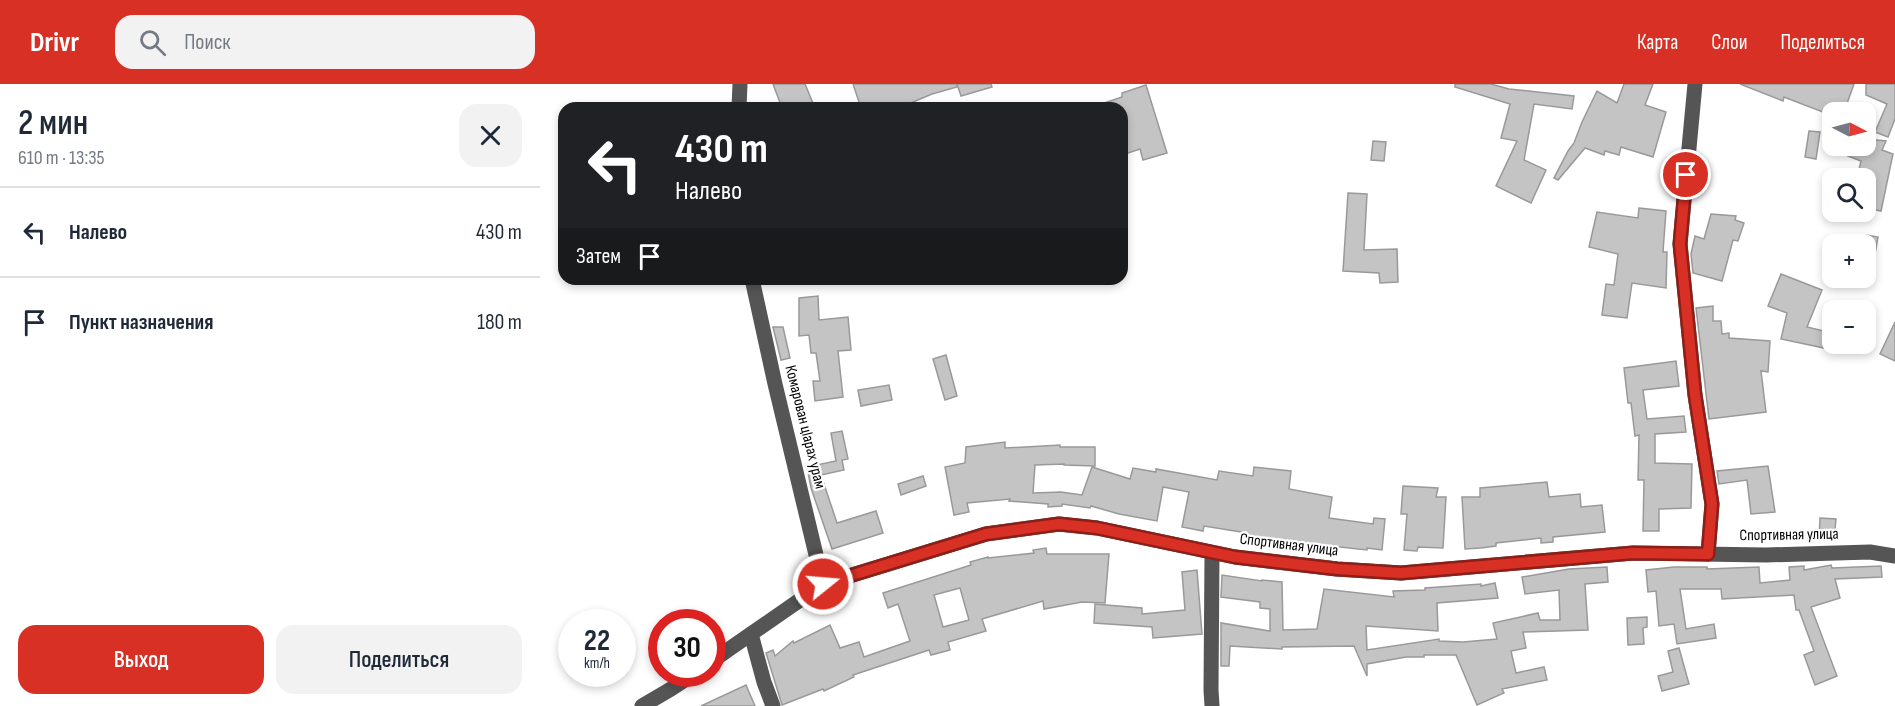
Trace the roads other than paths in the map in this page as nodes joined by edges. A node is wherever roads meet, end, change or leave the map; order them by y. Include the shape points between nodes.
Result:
1 (740, 84) edge
2 (1695, 84) edge
3 (739, 102) edge
4 (753, 285) edge
5 (1212, 554) junction
6 (1708, 554) junction
7 (1895, 556) edge
8 (823, 584) junction
9 (751, 634) junction
10 (726, 651) edge
11 (674, 687) edge
12 (642, 706) edge
13 (772, 706) edge
14 (1212, 706) edge

1 - 3 street
2 - 6 street via 1680,244 1695,395 1712,504
4 - 8 street, Комарован цIарах урам
5 - 6 street, Спортивная улица via 1401,573 1633,553
5 - 8 street, Спортивная улица via 1097,528 1059,524 986,534
5 - 14 street
6 - 7 street, Спортивная улица via 1870,552
8 - 9 street, Спортивная улица
9 - 10 street, Спортивная улица
9 - 13 street
11 - 12 street

